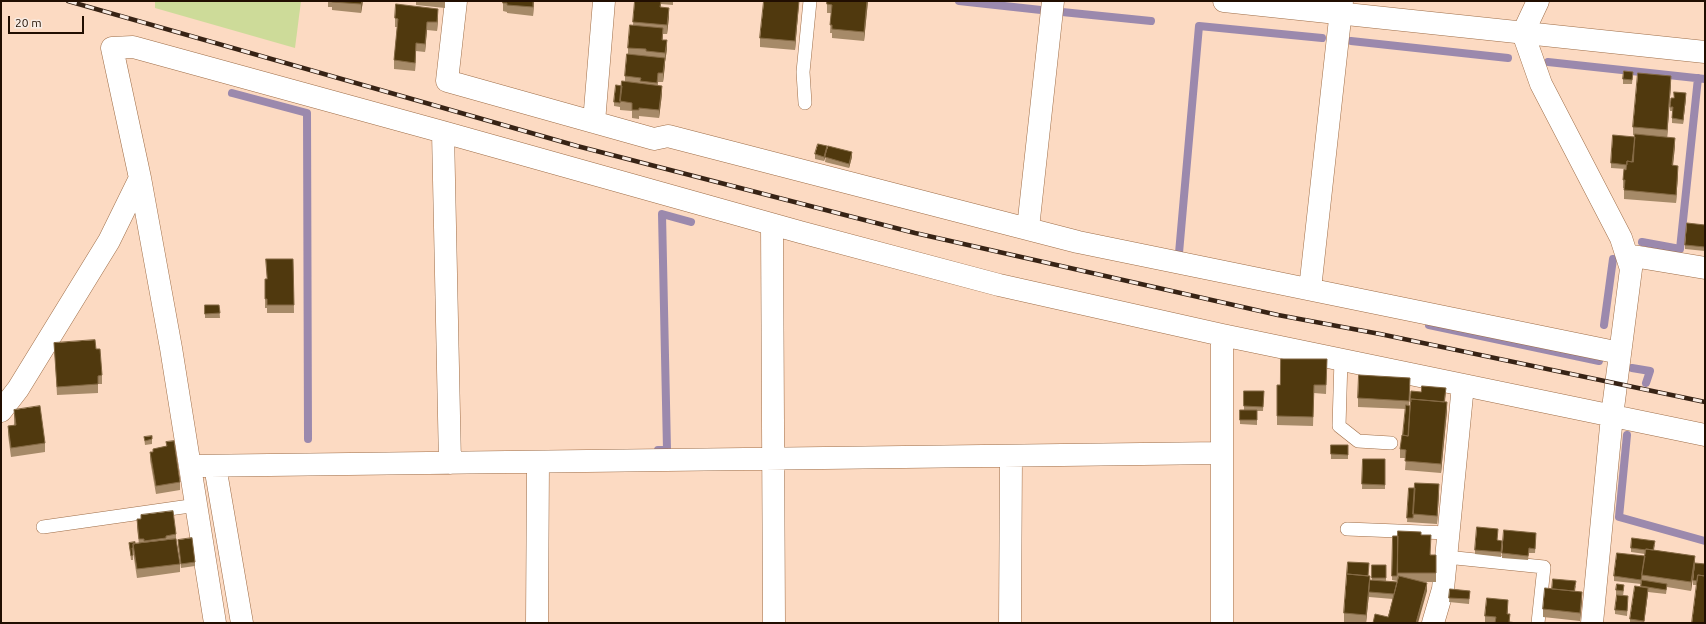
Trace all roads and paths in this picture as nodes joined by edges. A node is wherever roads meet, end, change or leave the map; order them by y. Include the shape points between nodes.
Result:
1 (456, 1) edge
2 (604, 1) edge
3 (810, 1) edge
4 (1053, 1) edge
5 (1224, 1) edge
6 (1538, 1) edge
7 (1341, 7) edge
8 (1523, 33) junction
9 (1705, 52) edge
10 (805, 102) dead end
11 (594, 122) junction
12 (443, 132) junction
13 (140, 178) junction
14 (772, 225) junction
15 (1028, 228) junction
16 (1628, 256) junction
17 (1705, 268) edge
18 (1310, 289) junction
19 (1222, 335) junction
20 (1620, 353) junction
21 (1341, 359) junction
22 (1463, 385) junction
23 (1, 411) edge
24 (1612, 416) junction
25 (1705, 435) edge
26 (1391, 443) dead end
27 (1221, 453) junction
28 (1011, 456) junction
29 (774, 459) junction
30 (538, 462) junction
31 (450, 463) junction
32 (190, 466) junction
33 (215, 466) junction
34 (197, 505) junction
35 (43, 528) dead end
36 (1347, 529) dead end
37 (1448, 533) junction
38 (1446, 557) junction
39 (215, 623) edge
40 (242, 623) edge
41 (537, 623) edge
42 (774, 623) edge
43 (1010, 623) edge
44 (1222, 623) edge
45 (1434, 623) edge
46 (1538, 623) edge
47 (1592, 623) edge

1 - 11 street via 447,81
2 - 11 street
3 - 10 lane via 803,72
4 - 15 street
5 - 7 street
6 - 8 street
7 - 8 street
7 - 18 street
8 - 9 street
8 - 16 street via 1540,84
11 - 15 street via 654,139 668,136
12 - 13 street via 133,47 112,48
12 - 14 street
12 - 31 street
13 - 23 street via 109,241 18,389
13 - 32 street
14 - 19 street via 999,285
14 - 29 street
15 - 18 street via 1078,242
16 - 17 street
16 - 20 street via 1631,269
18 - 20 street
19 - 21 street
19 - 27 street
20 - 24 street
21 - 22 street
21 - 26 lane via 1339,426 1358,441
22 - 24 street
22 - 37 street
24 - 25 street
24 - 47 street
27 - 28 street
27 - 44 street
28 - 29 street
28 - 43 street
29 - 30 street
29 - 42 street
30 - 31 street
30 - 41 street
31 - 33 street
32 - 33 street
32 - 34 street
33 - 40 street
34 - 35 lane
34 - 39 street
36 - 37 lane
37 - 38 street
38 - 45 street via 1443,589
38 - 46 lane via 1544,567

